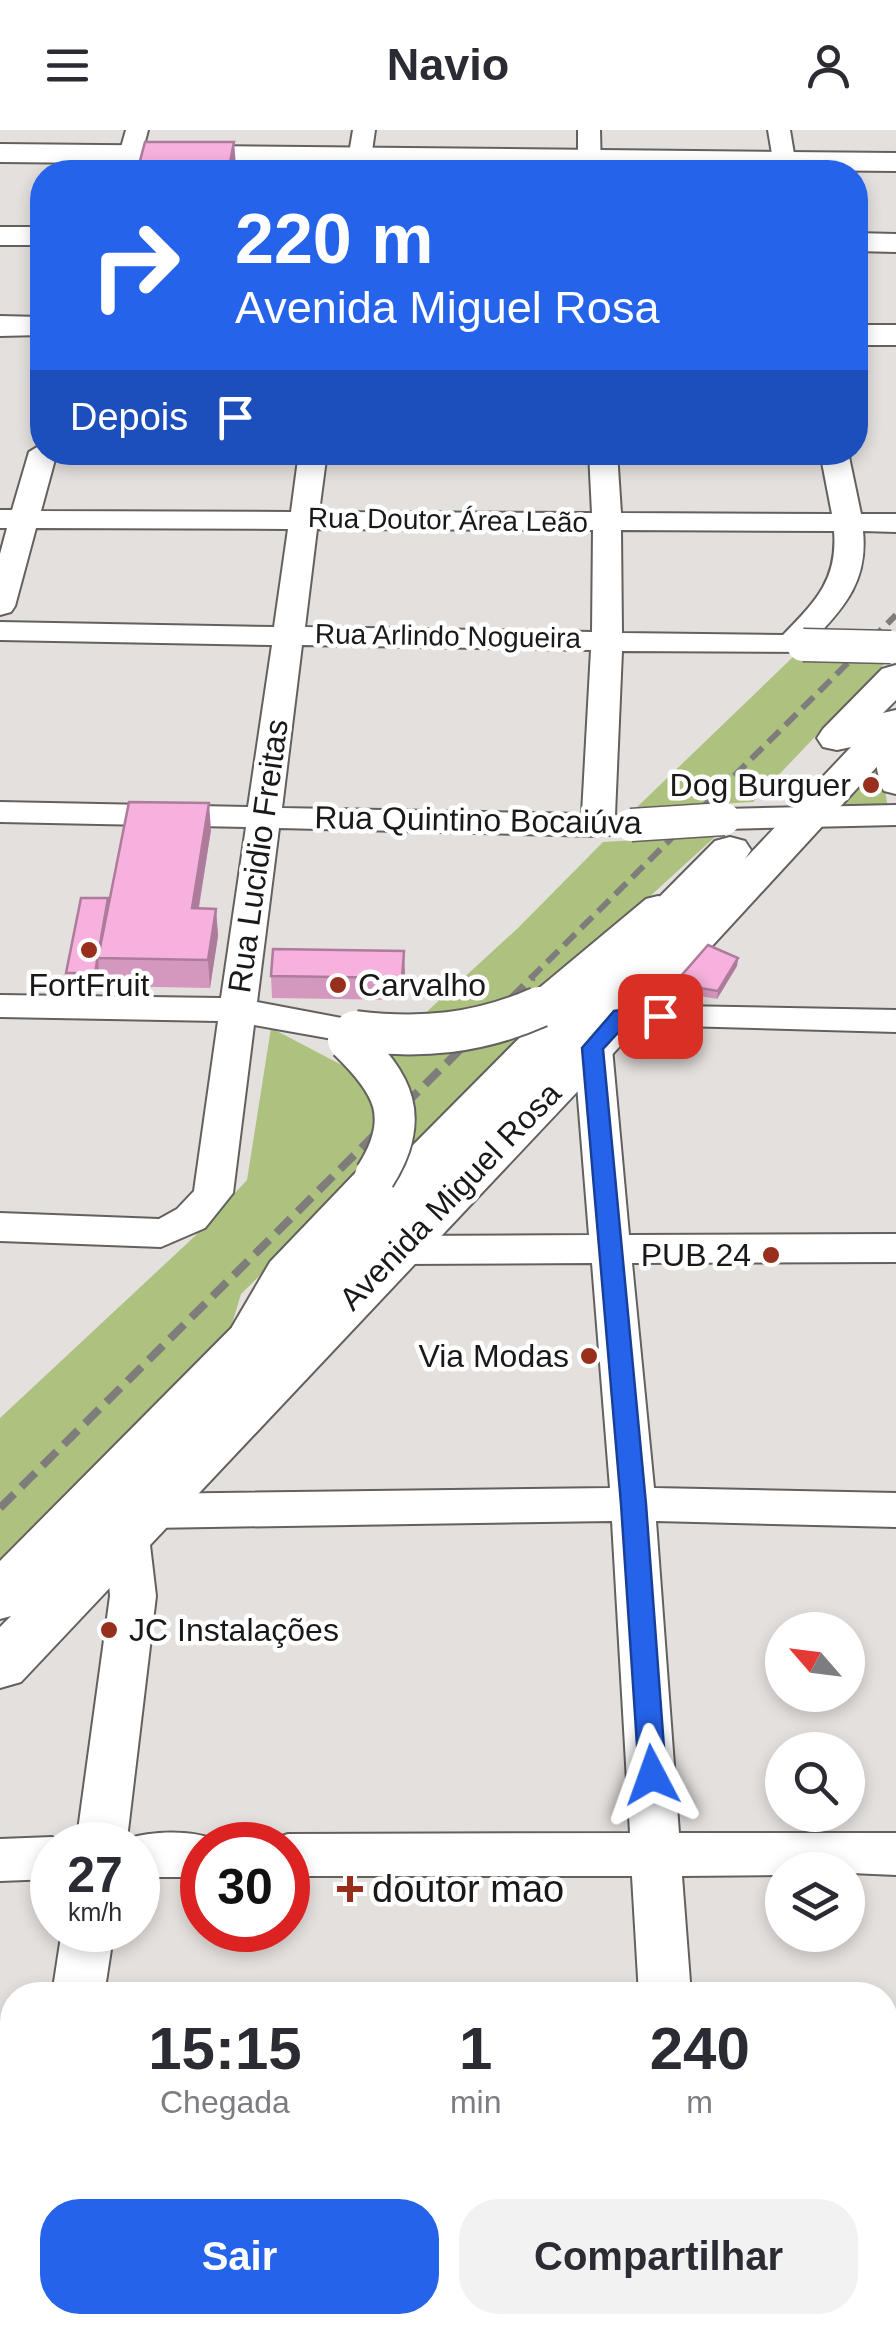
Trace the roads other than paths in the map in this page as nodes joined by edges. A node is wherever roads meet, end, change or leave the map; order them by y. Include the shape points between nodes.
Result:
1 (589, 130) edge
2 (779, 130) edge
3 (132, 152) edge
4 (361, 153) edge
5 (0, 154) edge
6 (484, 160) edge
7 (590, 160) edge
8 (784, 160) edge
9 (896, 162) edge
10 (868, 163) edge
11 (0, 236) edge
12 (30, 236) edge
13 (868, 242) edge
14 (896, 242) edge
15 (0, 326) edge
16 (30, 326) edge
17 (868, 335) edge
18 (896, 335) edge
19 (37, 465) edge
20 (312, 465) edge
21 (604, 465) edge
22 (836, 465) edge
23 (302, 518) junction
24 (11, 519) edge
25 (609, 522) junction
26 (847, 523) junction
27 (896, 523) edge
28 (0, 606) edge
29 (0, 631) edge
30 (289, 634) junction
31 (608, 639) junction
32 (797, 645) junction
33 (894, 657) edge
34 (891, 728) edge
35 (896, 784) edge
36 (0, 812) edge
37 (896, 815) edge
38 (266, 816) junction
39 (764, 818) junction
40 (614, 826) junction
41 (700, 881) junction
42 (0, 1006) edge
43 (235, 1010) junction
44 (896, 1020) edge
45 (607, 1032) junction
46 (343, 1033) junction
47 (0, 1227) edge
48 (608, 1246) junction
49 (896, 1248) edge
50 (400, 1250) junction
51 (240, 1351) junction
52 (634, 1504) junction
53 (896, 1510) edge
54 (137, 1521) junction
55 (7, 1630) edge
56 (105, 1822) edge
57 (658, 1852) junction
58 (896, 1854) edge
59 (310, 1855) edge
60 (30, 1859) edge
61 (0, 1860) edge
62 (85, 1952) edge
63 (80, 1982) edge
64 (664, 1982) edge

1 - 7 street
2 - 8 street
3 - 4 main road
3 - 5 main road
4 - 6 main road
9 - 10 main road
11 - 12 main road
13 - 14 main road
15 - 16 main road
17 - 18 main road
19 - 24 street
20 - 23 street, Rua Lucidio Freitas
21 - 25 street
22 - 26 street
23 - 24 street, Rua Doutor Área Leão
23 - 25 street, Rua Doutor Área Leão
23 - 30 street, Rua Lucidio Freitas
24 - 28 street
25 - 26 street, Rua Doutor Área Leão
25 - 31 street
26 - 27 street, Rua Doutor Área Leão
26 - 32 street via 848,571
29 - 30 street, Rua Arlindo Nogueira
30 - 31 street, Rua Arlindo Nogueira
30 - 38 street, Rua Lucidio Freitas
31 - 32 street, Rua Arlindo Nogueira
31 - 40 street
32 - 33 street, Rua Arlindo Nogueira, bridge
33 - 39 main road, Avenida Miguel Rosa
34 - 35 street
34 - 39 main road, Avenida Miguel Rosa
36 - 38 street, Rua Quintino Bocaiúva
37 - 39 street, Rua Quintino Bocaiúva
38 - 40 street, Rua Quintino Bocaiúva
38 - 43 street, Rua Lucidio Freitas
39 - 40 street, Rua Quintino Bocaiúva, bridge
39 - 41 main road, Avenida Miguel Rosa
39 - 45 main road, Avenida Miguel Rosa
41 - 46 street, bridge via 644,916 538,1006 454,1036
41 - 51 main road, Avenida Miguel Rosa
42 - 43 street
43 - 46 street
43 - 47 street, Rua Lucidio Freitas via 213,1193 200,1212 162,1233
44 - 45 street
45 - 48 street
45 - 50 main road, Avenida Miguel Rosa
46 - 51 street, bridge via 394,1096 395,1130 385,1163 284,1272
48 - 49 street
48 - 50 street
48 - 52 street
50 - 54 main road, Avenida Miguel Rosa
51 - 55 main road, Avenida Miguel Rosa
52 - 53 street
52 - 54 street
52 - 57 street
54 - 55 main road, Avenida Miguel Rosa
54 - 56 street
57 - 58 street
57 - 59 street
57 - 64 street
60 - 61 street
62 - 63 street

